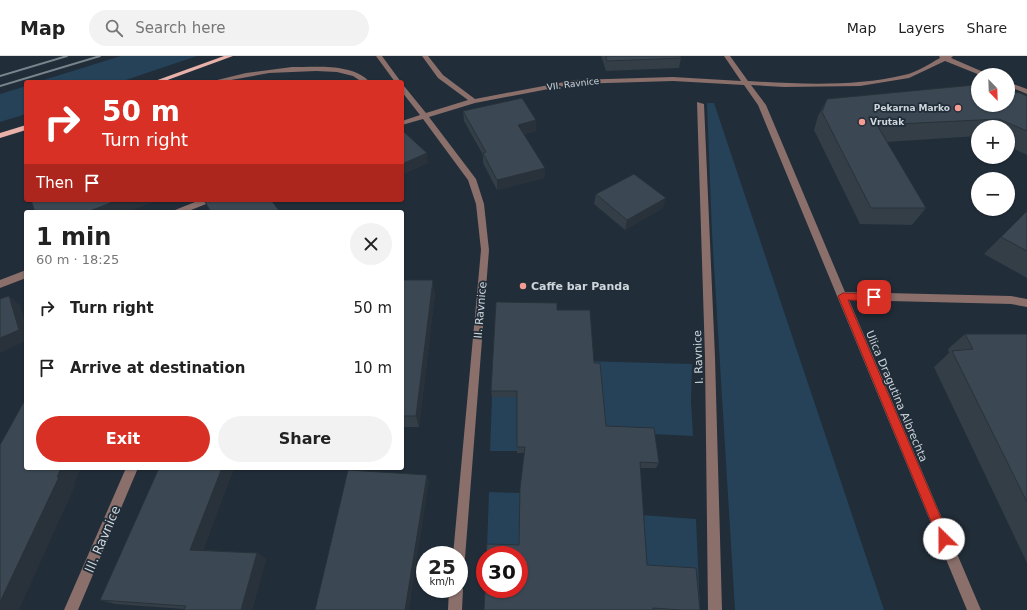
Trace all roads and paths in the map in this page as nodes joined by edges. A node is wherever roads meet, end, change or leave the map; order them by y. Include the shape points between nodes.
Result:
1 (230, 56) edge
2 (379, 56) edge
3 (425, 56) edge
4 (727, 56) edge
5 (946, 57) edge
6 (971, 68) edge
7 (161, 80) edge
8 (220, 80) edge
9 (364, 80) edge
10 (397, 80) edge
11 (748, 83) junction
12 (1015, 87) edge
13 (404, 90) edge
14 (1027, 92) edge
15 (474, 100) junction
16 (700, 104) dead end
17 (423, 115) junction
18 (404, 121) edge
19 (24, 128) edge
20 (0, 136) edge
21 (204, 202) edge
22 (189, 210) edge
23 (24, 275) edge
24 (0, 284) edge
25 (843, 296) junction
26 (1027, 303) edge
27 (131, 470) edge
28 (460, 546) edge
29 (456, 598) edge
30 (71, 610) edge
31 (455, 610) edge
32 (715, 610) edge
33 (974, 610) edge

1 - 7 main road
2 - 10 street
3 - 15 street via 447,83
4 - 11 street
5 - 6 street
5 - 11 street, VII. Ravnice via 906,77 860,84 817,86
8 - 9 street via 246,74 325,69 348,71
11 - 15 street, VII. Ravnice via 673,79 574,82
11 - 25 street, Ulica Dragutina Albrechta via 762,105
12 - 14 street
13 - 17 street, II. Ravnice
15 - 17 street, VII. Ravnice
16 - 32 street, I. Ravnice via 710,357
17 - 18 street, VII. Ravnice
17 - 28 street, II. Ravnice via 472,179 480,204 485,250
19 - 20 main road
21 - 22 street
23 - 24 street
25 - 26 street via 1011,300
25 - 33 street, Ulica Dragutina Albrechta
27 - 30 street, III. Ravnice
29 - 31 street

